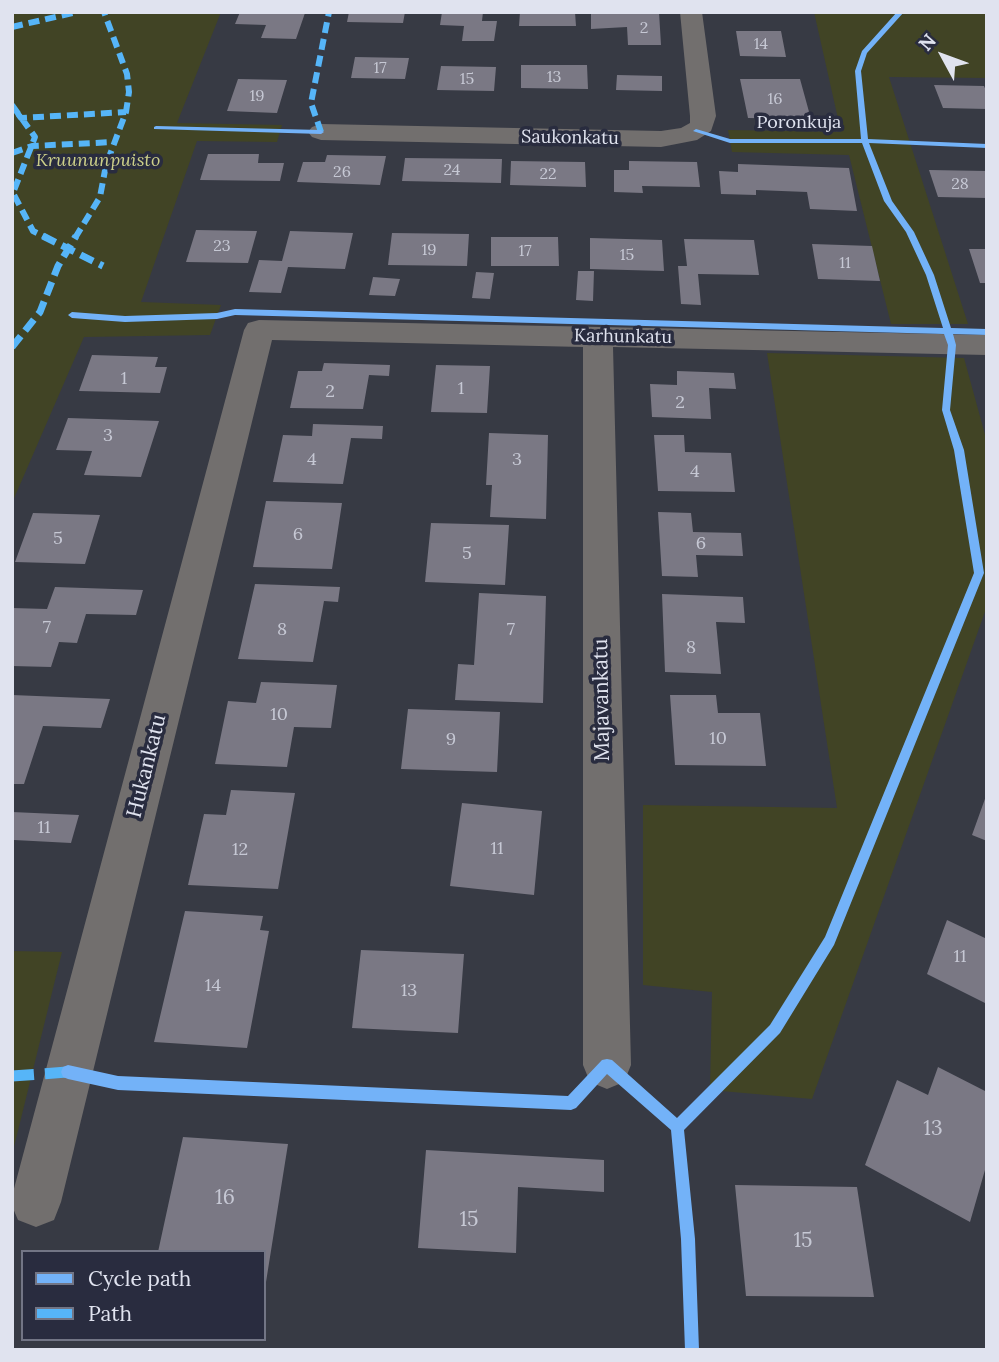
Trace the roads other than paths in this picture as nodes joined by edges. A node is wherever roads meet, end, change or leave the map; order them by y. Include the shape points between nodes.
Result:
1 (691, 12) edge
2 (321, 132) dead end
3 (260, 330) joint
4 (598, 336) junction
5 (987, 345) edge
6 (607, 1065) dead end
7 (36, 1202) dead end

1 - 2 street, Saukonkatu via 703,116 702,126 688,135 662,139
3 - 4 street, Karhunkatu
3 - 7 street, Hukankatu
4 - 5 street, Karhunkatu
4 - 6 street, Majavankatu

